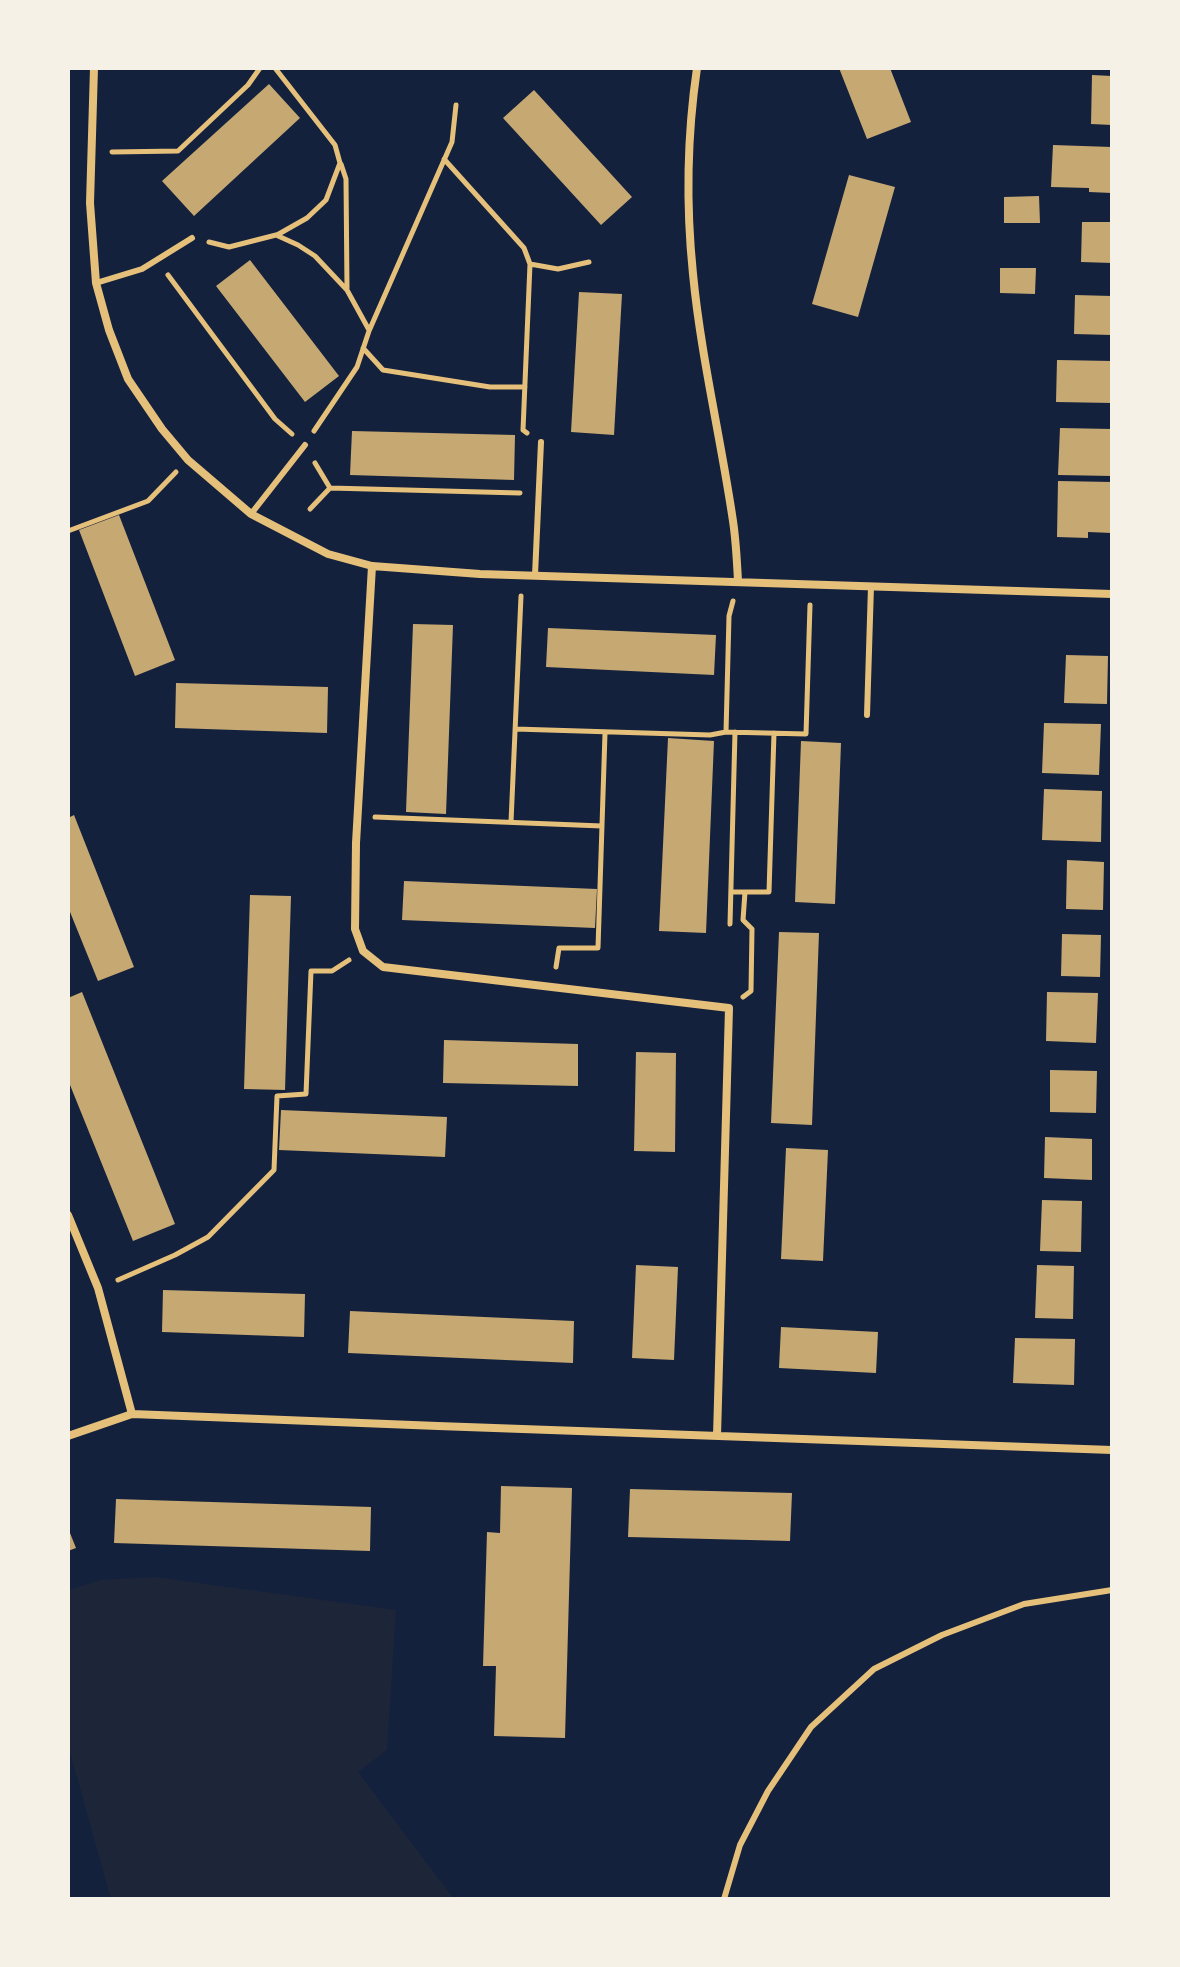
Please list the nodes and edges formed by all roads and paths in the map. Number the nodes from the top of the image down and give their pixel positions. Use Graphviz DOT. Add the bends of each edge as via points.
graph roads {
  1 [pos="94,68"];
  2 [pos="260,68"];
  3 [pos="275,68"];
  4 [pos="697,68"];
  5 [pos="456,105"];
  6 [pos="92,151"];
  7 [pos="444,159"];
  8 [pos="340,163"];
  9 [pos="276,235"];
  10 [pos="192,238"];
  11 [pos="157,261"];
  12 [pos="589,262"];
  13 [pos="530,264"];
  14 [pos="96,283"];
  15 [pos="347,290"];
  16 [pos="369,331"];
  17 [pos="363,348"];
  18 [pos="525,387"];
  19 [pos="541,442"];
  20 [pos="305,445"];
  21 [pos="188,460"];
  22 [pos="330,488"];
  23 [pos="539,493"];
  24 [pos="310,509"];
  25 [pos="251,514"];
  26 [pos="68,531"];
  27 [pos="372,566"];
  28 [pos="522,575"];
  29 [pos="535,575"];
  30 [pos="738,581"];
  31 [pos="811,584"];
  32 [pos="871,586"];
  33 [pos="1112,594"];
  34 [pos="867,715"];
  35 [pos="515,729"];
  36 [pos="726,732"];
  37 [pos="735,732"];
  38 [pos="605,733"];
  39 [pos="774,733"];
  40 [pos="358,816"];
  41 [pos="511,822"];
  42 [pos="602,826"];
  43 [pos="731,892"];
  44 [pos="745,892"];
  45 [pos="730,924"];
  46 [pos="363,951"];
  47 [pos="554,987"];
  48 [pos="729,1008"];
  49 [pos="68,1215"];
  50 [pos="98,1288"];
  51 [pos="132,1414"];
  52 [pos="68,1436"];
  53 [pos="717,1436"];
  54 [pos="1112,1450"];
  55 [pos="1112,1590"];
  56 [pos="724,1899"];
  1 -- 6 [label="street"];
  2 -- 6 [label="path" via="178,151"];
  3 -- 8 [label="path" via="335,145"];
  4 -- 30 [label="street" via="690,148 693,276 734,523"];
  5 -- 7 [label="path" via="452,142"];
  6 -- 14 [label="street"];
  7 -- 13 [label="path" via="524,248"];
  7 -- 16 [label="path"];
  8 -- 9 [label="path" via="326,200"];
  8 -- 15 [label="path" via="346,179"];
  9 -- 10 [label="path" via="229,247"];
  9 -- 15 [label="path" via="315,256"];
  10 -- 11 [label="lane"];
  11 -- 14 [label="lane"];
  11 -- 20 [label="path" via="275,419"];
  12 -- 13 [label="path" via="558,269"];
  13 -- 18 [label="path"];
  14 -- 21 [label="street" via="128,379"];
  15 -- 16 [label="path"];
  16 -- 17 [label="path"];
  17 -- 18 [label="path" via="383,370 490,387"];
  17 -- 20 [label="path" via="357,367"];
  18 -- 19 [label="path" via="523,430"];
  19 -- 23 [label="lane"];
  20 -- 22 [label="path"];
  20 -- 25 [label="lane"];
  21 -- 25 [label="street"];
  21 -- 26 [label="path" via="148,501"];
  22 -- 23 [label="path"];
  22 -- 24 [label="path"];
  23 -- 29 [label="lane"];
  25 -- 27 [label="street" via="328,554"];
  27 -- 28 [label="street"];
  27 -- 40 [label="street"];
  28 -- 29 [label="street"];
  28 -- 35 [label="path"];
  29 -- 30 [label="street"];
  30 -- 31 [label="street"];
  30 -- 36 [label="path" via="729,616"];
  31 -- 32 [label="street"];
  31 -- 39 [label="path" via="806,734"];
  32 -- 33 [label="street"];
  32 -- 34 [label="lane"];
  35 -- 38 [label="path"];
  35 -- 41 [label="path"];
  36 -- 37 [label="path"];
  36 -- 38 [label="path"];
  37 -- 39 [label="path"];
  37 -- 43 [label="path"];
  38 -- 42 [label="path"];
  39 -- 44 [label="path" via="769,892"];
  40 -- 41 [label="path"];
  40 -- 46 [label="street" via="355,929"];
  41 -- 42 [label="path"];
  42 -- 47 [label="path" via="598,948 559,948"];
  43 -- 44 [label="path"];
  43 -- 45 [label="path"];
  44 -- 48 [label="path" via="743,920 752,929 751,991"];
  46 -- 47 [label="street" via="383,967"];
  46 -- 50 [label="path" via="332,971 311,971 306,1094 277,1096 274,1170 208,1237"];
  47 -- 48 [label="street"];
  48 -- 53 [label="street"];
  49 -- 50 [label="street"];
  50 -- 51 [label="street"];
  51 -- 52 [label="street"];
  51 -- 53 [label="street"];
  53 -- 54 [label="street"];
  55 -- 56 [label="lane" via="1024,1604 942,1635 874,1669 811,1727 768,1791 740,1845"];
}
